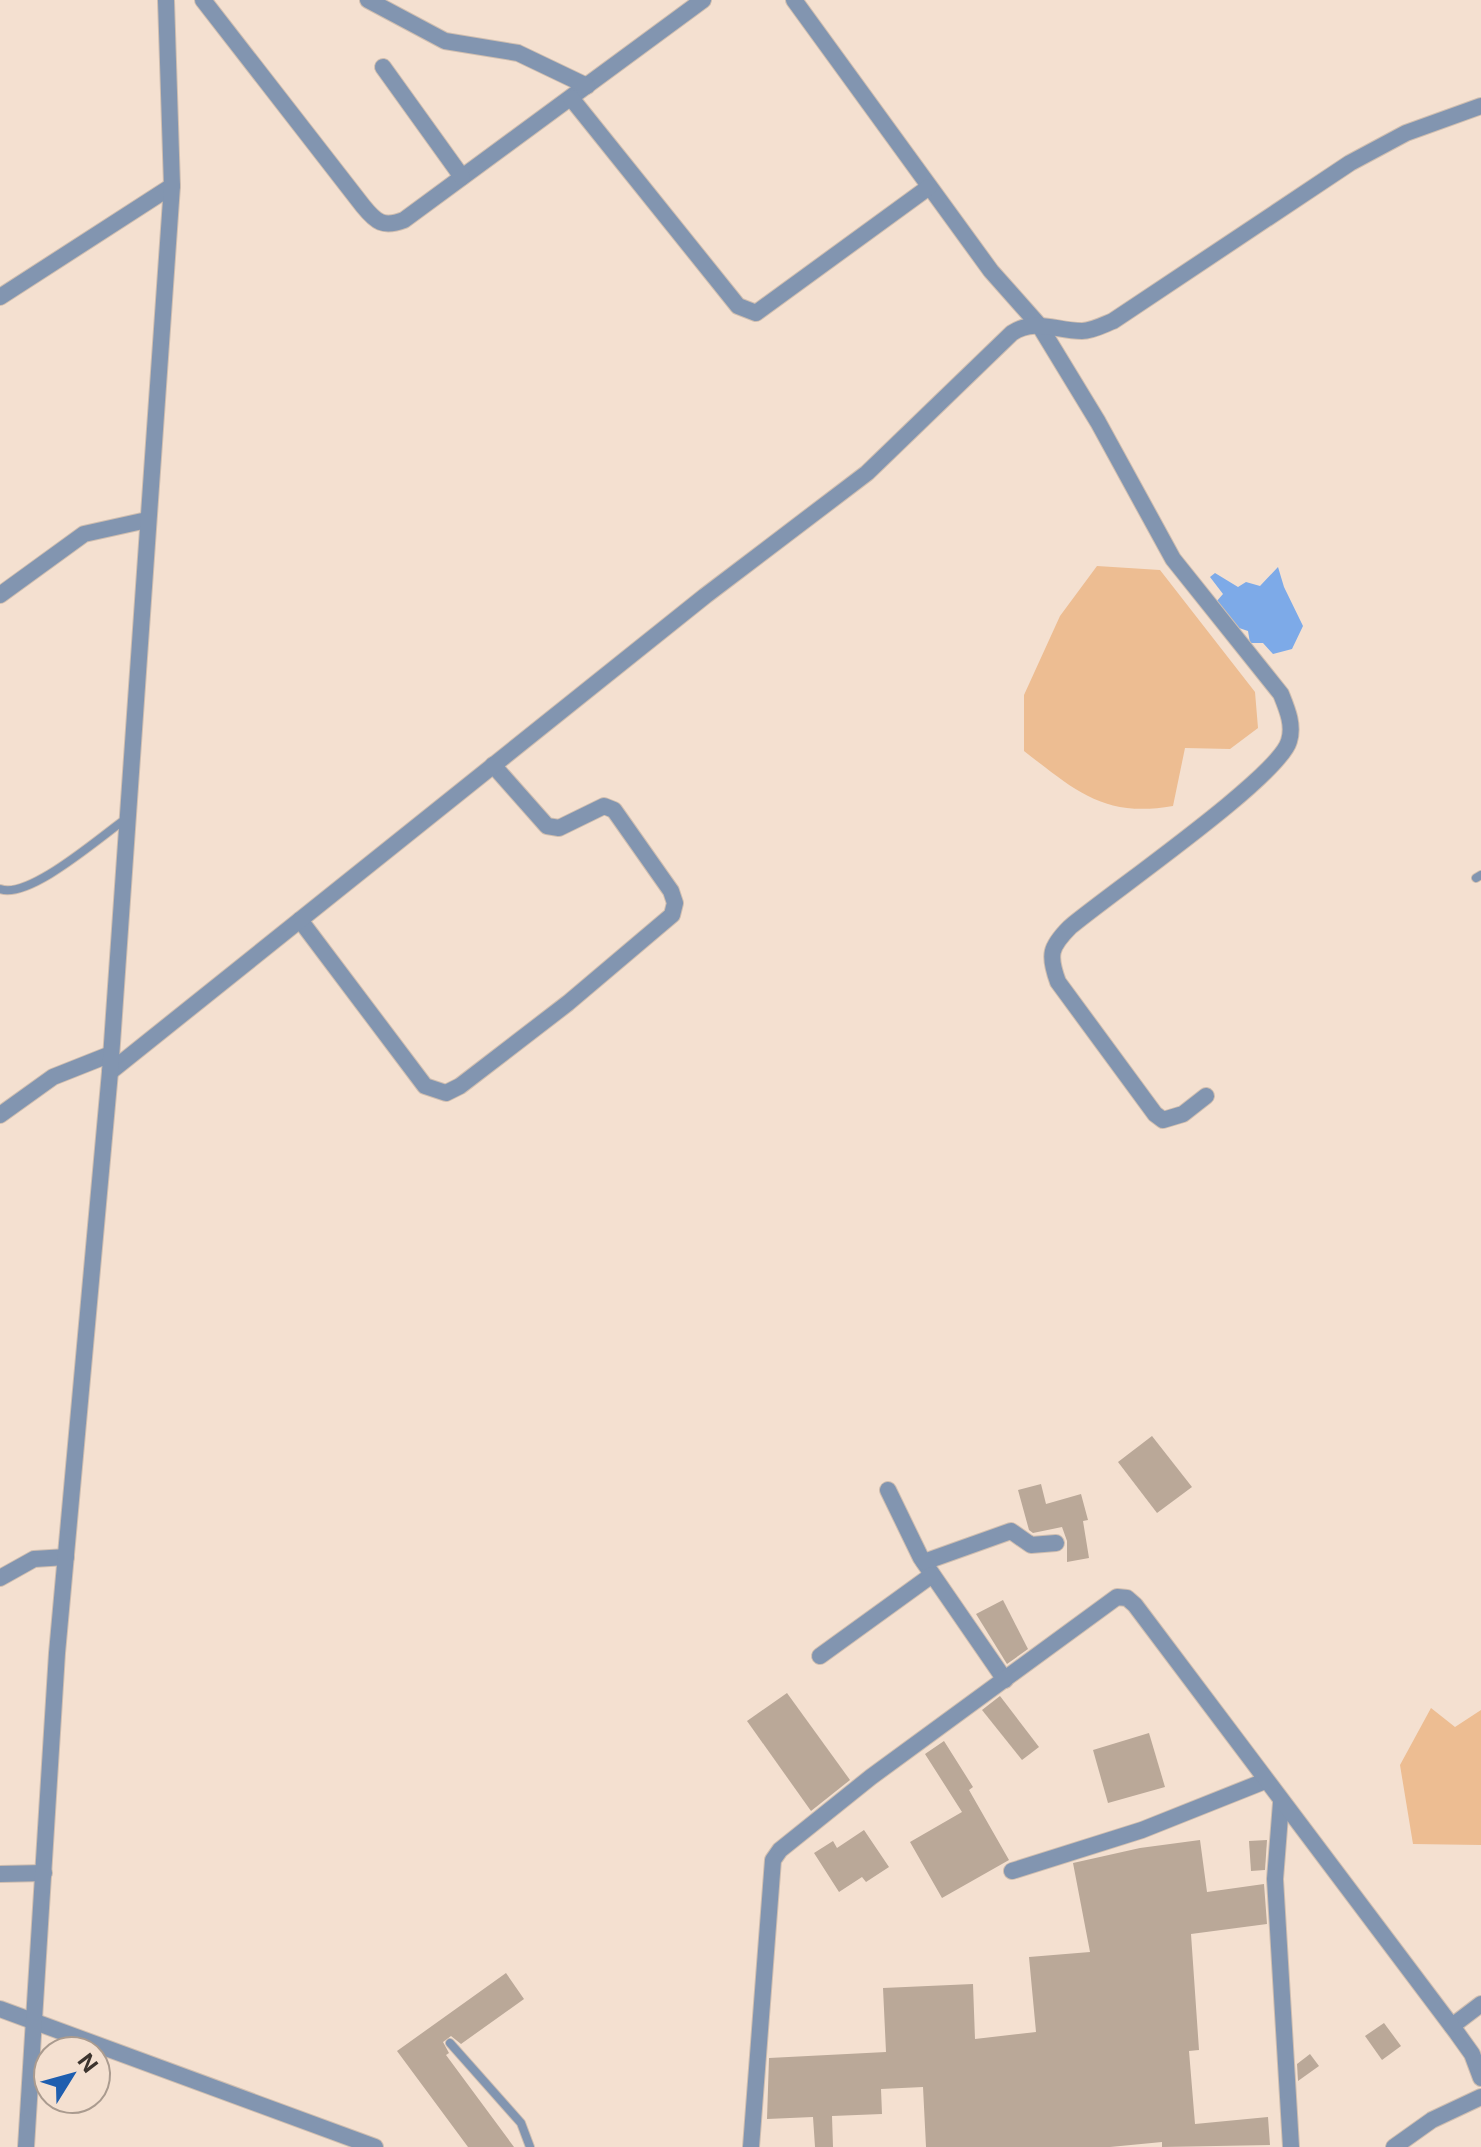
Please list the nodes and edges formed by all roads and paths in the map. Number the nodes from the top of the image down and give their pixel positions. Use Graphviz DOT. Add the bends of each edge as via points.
graph roads {
  1 [pos="166,0"];
  2 [pos="203,0"];
  3 [pos="368,0"];
  4 [pos="703,0"];
  5 [pos="794,0"];
  6 [pos="383,67"];
  7 [pos="587,86"];
  8 [pos="571,98"];
  9 [pos="1481,106"];
  10 [pos="462,177"];
  11 [pos="172,186"];
  12 [pos="929,187"];
  13 [pos="0,297"];
  14 [pos="1039,325"];
  15 [pos="147,520"];
  16 [pos="0,595"];
  17 [pos="493,765"];
  18 [pos="127,817"];
  19 [pos="0,889"];
  20 [pos="300,920"];
  21 [pos="111,1054"];
  22 [pos="110,1072"];
  23 [pos="1206,1096"];
  24 [pos="0,1115"];
  25 [pos="888,1490"];
  26 [pos="1056,1543"];
  27 [pos="66,1557"];
  28 [pos="0,1562"];
  29 [pos="17,1565"];
  30 [pos="928,1569"];
  31 [pos="0,1578"];
  32 [pos="820,1656"];
  33 [pos="1005,1680"];
  34 [pos="1265,1781"];
  35 [pos="1281,1803"];
  36 [pos="1012,1871"];
  37 [pos="44,1873"];
  38 [pos="0,1874"];
  39 [pos="1481,2004"];
  40 [pos="0,2009"];
  41 [pos="35,2022"];
  42 [pos="1452,2026"];
  43 [pos="450,2043"];
  44 [pos="1481,2078"];
  45 [pos="1481,2097"];
  46 [pos="26,2147"];
  47 [pos="375,2147"];
  48 [pos="530,2147"];
  49 [pos="751,2147"];
  50 [pos="1291,2147"];
  51 [pos="1394,2147"];
  1 -- 11 [label="street"];
  2 -- 10 [label="street" via="375,221 384,225 404,220"];
  3 -- 7 [label="street" via="445,41 518,53"];
  4 -- 7 [label="street"];
  5 -- 12 [label="street"];
  6 -- 10 [label="street"];
  7 -- 8 [label="street"];
  8 -- 10 [label="street"];
  8 -- 12 [label="street" via="738,306 756,313"];
  9 -- 14 [label="street" via="1406,133 1350,163 1113,321 1086,332"];
  11 -- 13 [label="street"];
  11 -- 15 [label="street"];
  12 -- 14 [label="street"];
  14 -- 17 [label="street" via="1024,325 1012,333 867,473"];
  14 -- 23 [label="street" via="1173,559 1281,694 1291,727 1281,756 1243,794 1089,911 1052,947 1049,957 1058,982 1155,1114 1171,1120"];
  15 -- 16 [label="street" via="84,534"];
  15 -- 18 [label="street"];
  17 -- 20 [label="street"];
  17 -- 20 [label="street" via="547,826 559,828 604,806 614,810 671,891 672,915 568,1003 446,1093 425,1086"];
  18 -- 19 [label="lane" via="32,886 9,893"];
  18 -- 21 [label="street"];
  20 -- 22 [label="street"];
  21 -- 22 [label="street"];
  21 -- 24 [label="street" via="53,1077"];
  22 -- 27 [label="street"];
  25 -- 30 [label="street"];
  26 -- 30 [label="street" via="1031,1545 1011,1531"];
  27 -- 29 [label="street"];
  27 -- 37 [label="street"];
  28 -- 29 [label="street"];
  29 -- 31 [label="street"];
  30 -- 32 [label="street"];
  30 -- 33 [label="street"];
  33 -- 34 [label="street" via="1109,1601 1127,1598"];
  33 -- 49 [label="street" via="871,1777 773,1860"];
  34 -- 35 [label="street"];
  34 -- 36 [label="street" via="1142,1830"];
  35 -- 42 [label="street"];
  35 -- 50 [label="street" via="1275,1879"];
  37 -- 38 [label="street"];
  37 -- 41 [label="street"];
  39 -- 42 [label="street"];
  40 -- 41 [label="street"];
  41 -- 46 [label="street"];
  41 -- 47 [label="street"];
  42 -- 44 [label="street"];
  43 -- 48 [label="lane" via="521,2123"];
  45 -- 51 [label="street"];
}
